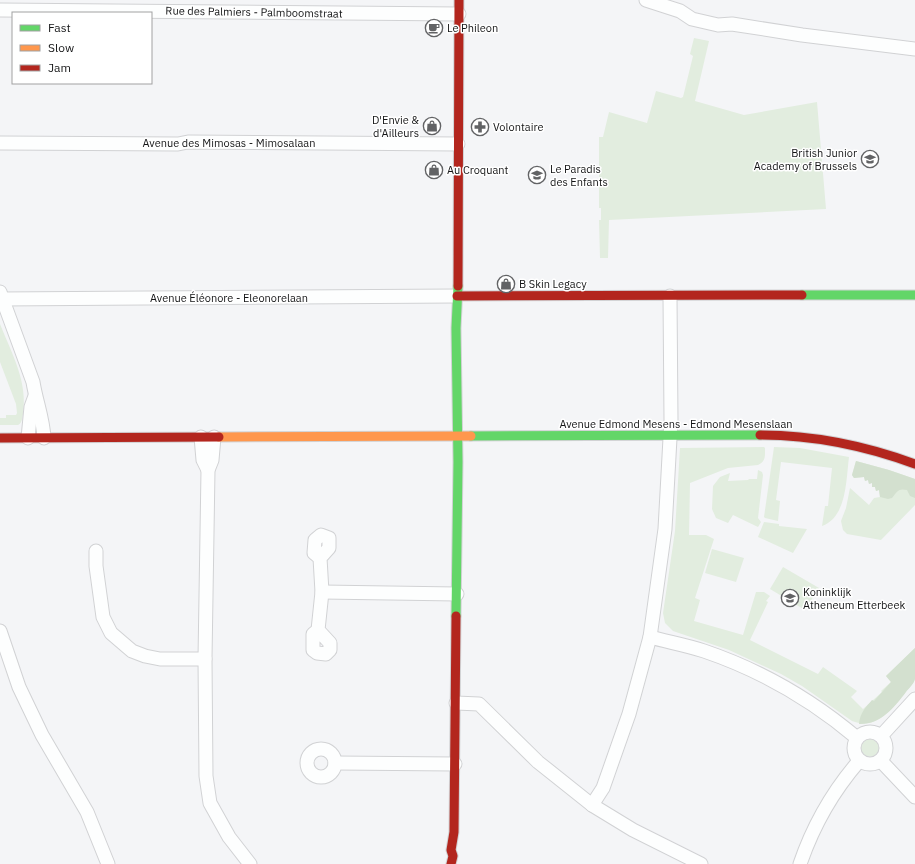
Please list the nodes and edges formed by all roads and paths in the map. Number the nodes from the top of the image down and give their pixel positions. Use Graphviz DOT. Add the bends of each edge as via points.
graph roads {
  1 [pos="459,0"];
  2 [pos="646,0"];
  3 [pos="0,10"];
  4 [pos="459,14"];
  5 [pos="915,49"];
  6 [pos="0,143"];
  7 [pos="458,144"];
  8 [pos="915,295"];
  9 [pos="1,296"];
  10 [pos="457,296"];
  11 [pos="670,296"];
  12 [pos="35,396"];
  13 [pos="670,436"];
  14 [pos="208,437"];
  15 [pos="458,437"];
  16 [pos="0,438"];
  17 [pos="28,438"];
  18 [pos="44,438"];
  19 [pos="915,464"];
  20 [pos="96,551"];
  21 [pos="320,558"];
  22 [pos="322,592"];
  23 [pos="457,594"];
  24 [pos="318,630"];
  25 [pos="0,631"];
  26 [pos="650,637"];
  27 [pos="205,659"];
  28 [pos="915,699"];
  29 [pos="456,703"];
  30 [pos="881,736"];
  31 [pos="857,738"];
  32 [pos="859,761"];
  33 [pos="881,761"];
  34 [pos="335,763"];
  35 [pos="455,764"];
  36 [pos="915,797"];
  37 [pos="592,805"];
  38 [pos="451,850"];
  39 [pos="108,864"];
  40 [pos="250,864"];
  41 [pos="443,864"];
  42 [pos="451,864"];
  43 [pos="701,864"];
  44 [pos="800,864"];
  1 -- 4 [label="street"];
  2 -- 5 [label="street" via="680,11 692,19 718,25 732,24"];
  3 -- 4 [label="street, Rue des Palmiers - Palmboomstraat"];
  4 -- 7 [label="street"];
  6 -- 7 [label="street, Avenue des Mimosas - Mimosalaan"];
  7 -- 10 [label="street"];
  8 -- 11 [label="street"];
  9 -- 10 [label="street, Avenue Éléonore - Eleonorelaan"];
  9 -- 12 [label="street" via="33,382"];
  10 -- 11 [label="street"];
  10 -- 15 [label="street"];
  11 -- 13 [label="street"];
  12 -- 17 [label="street" via="31,407"];
  12 -- 18 [label="street" via="40,408"];
  13 -- 15 [label="street, Avenue Edmond Mesens - Edmond Mesenslaan"];
  13 -- 19 [label="street, Avenue Edmond Mesens - Edmond Mesenslaan" via="797,437 847,444"];
  13 -- 26 [label="street" via="665,529"];
  14 -- 15 [label="street, Avenue Edmond Mesens - Edmond Mesenslaan"];
  14 -- 18 [label="street, Avenue Edmond Mesens - Edmond Mesenslaan"];
  14 -- 27 [label="street" via="212,460 208,470"];
  15 -- 23 [label="street"];
  16 -- 17 [label="street, Avenue Edmond Mesens - Edmond Mesenslaan"];
  17 -- 18 [label="street, Avenue Edmond Mesens - Edmond Mesenslaan"];
  20 -- 27 [label="street" via="103,617 111,633 132,651 145,656"];
  21 -- 22 [label="street"];
  22 -- 23 [label="street"];
  22 -- 24 [label="street"];
  23 -- 29 [label="street"];
  25 -- 39 [label="street" via="19,687 42,735 87,812"];
  26 -- 31 [label="street" via="709,653 776,682 811,703"];
  26 -- 37 [label="street" via="629,714 603,788"];
  27 -- 40 [label="street" via="206,776 210,803 229,837"];
  28 -- 30 [label="street"];
  29 -- 35 [label="street"];
  29 -- 37 [label="street" via="479,704 538,762"];
  30 -- 31 [label="street" via="876,732 869,732"];
  30 -- 33 [label="street" via="887,748"];
  31 -- 32 [label="street" via="853,750"];
  32 -- 33 [label="street" via="870,765"];
  32 -- 44 [label="street" via="824,808"];
  33 -- 36 [label="street"];
  34 -- 35 [label="street"];
  35 -- 38 [label="street" via="454,832"];
  37 -- 43 [label="street" via="633,830"];
  38 -- 41 [label="street" via="446,854"];
  38 -- 42 [label="street"];
}
